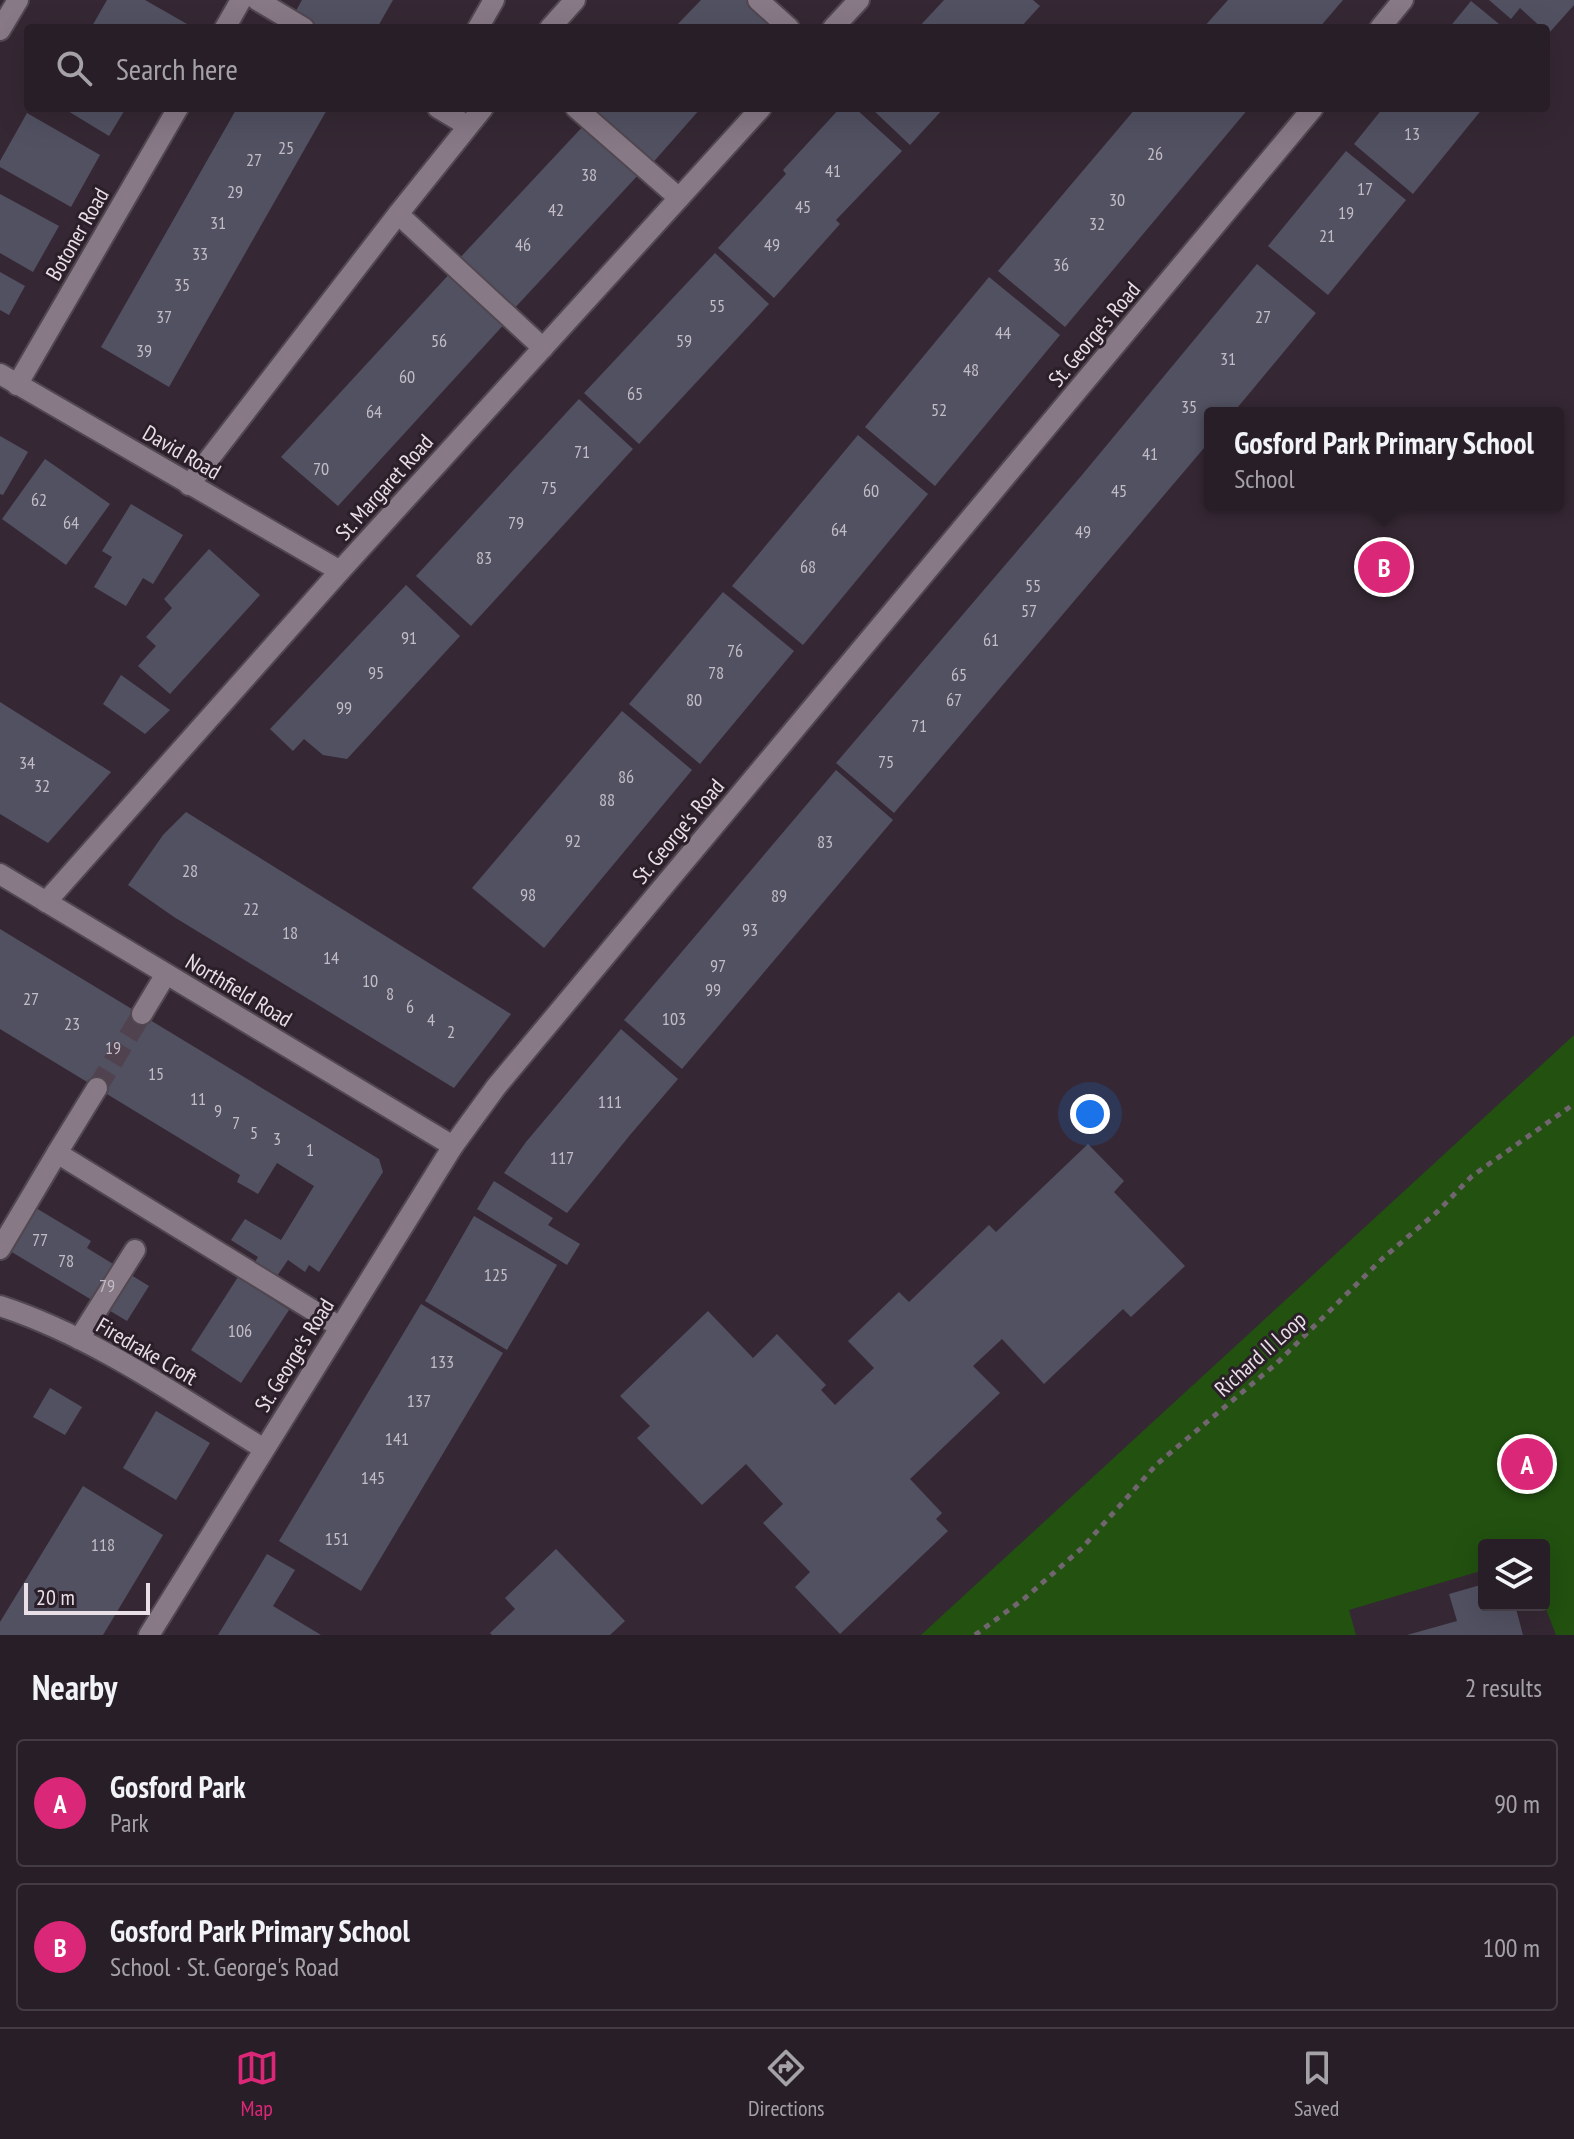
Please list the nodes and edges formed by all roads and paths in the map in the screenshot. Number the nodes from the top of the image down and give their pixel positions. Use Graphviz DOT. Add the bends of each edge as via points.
graph roads {
  1 [pos="18,0"];
  2 [pos="241,0"];
  3 [pos="257,0"];
  4 [pos="494,0"];
  5 [pos="575,0"];
  6 [pos="758,0"];
  7 [pos="859,0"];
  8 [pos="1403,0"];
  9 [pos="227,24"];
  10 [pos="297,24"];
  11 [pos="480,24"];
  12 [pos="554,24"];
  13 [pos="785,24"];
  14 [pos="837,24"];
  15 [pos="1383,24"];
  16 [pos="0,30"];
  17 [pos="176,112"];
  18 [pos="445,112"];
  19 [pos="480,112"];
  20 [pos="581,112"];
  21 [pos="757,112"];
  22 [pos="1310,112"];
  23 [pos="468,126"];
  24 [pos="679,198"];
  25 [pos="398,214"];
  26 [pos="543,348"];
  27 [pos="9,380"];
  28 [pos="189,485"];
  29 [pos="340,571"];
  30 [pos="0,874"];
  31 [pos="46,902"];
  32 [pos="166,974"];
  33 [pos="142,1014"];
  34 [pos="97,1088"];
  35 [pos="1574,1104"];
  36 [pos="453,1146"];
  37 [pos="57,1153"];
  38 [pos="0,1249"];
  39 [pos="135,1250"];
  40 [pos="0,1306"];
  41 [pos="340,1327"];
  42 [pos="79,1339"];
  43 [pos="264,1449"];
  44 [pos="149,1635"];
  45 [pos="975,1635"];
  1 -- 16 [label="street"];
  2 -- 9 [label="street"];
  3 -- 10 [label="street"];
  4 -- 11 [label="street"];
  5 -- 12 [label="street"];
  6 -- 13 [label="street"];
  7 -- 14 [label="street"];
  8 -- 15 [label="street"];
  17 -- 27 [label="street, Botoner Road"];
  18 -- 23 [label="street"];
  19 -- 23 [label="street"];
  20 -- 24 [label="street"];
  21 -- 24 [label="street, St. Margaret Road"];
  22 -- 36 [label="street, St. George's Road" via="525,1052"];
  23 -- 25 [label="street"];
  24 -- 26 [label="street, St. Margaret Road"];
  25 -- 26 [label="street"];
  25 -- 28 [label="street"];
  26 -- 29 [label="street, St. Margaret Road"];
  27 -- 28 [label="street, David Road"];
  28 -- 29 [label="street, David Road"];
  29 -- 31 [label="street, St. Margaret Road"];
  30 -- 31 [label="street, Northfield Road"];
  31 -- 32 [label="street, Northfield Road"];
  32 -- 33 [label="street"];
  32 -- 36 [label="street, Northfield Road"];
  34 -- 37 [label="street"];
  35 -- 45 [label="path, Richard II Loop" via="1472,1176 1277,1363 1157,1464 1082,1548"];
  36 -- 41 [label="street, St. George's Road"];
  37 -- 38 [label="street"];
  37 -- 41 [label="street"];
  39 -- 42 [label="street"];
  40 -- 42 [label="street, Firedrake Croft"];
  41 -- 43 [label="street, St. George's Road"];
  42 -- 43 [label="street, Firedrake Croft"];
  43 -- 44 [label="street, St. George's Road"];
}
